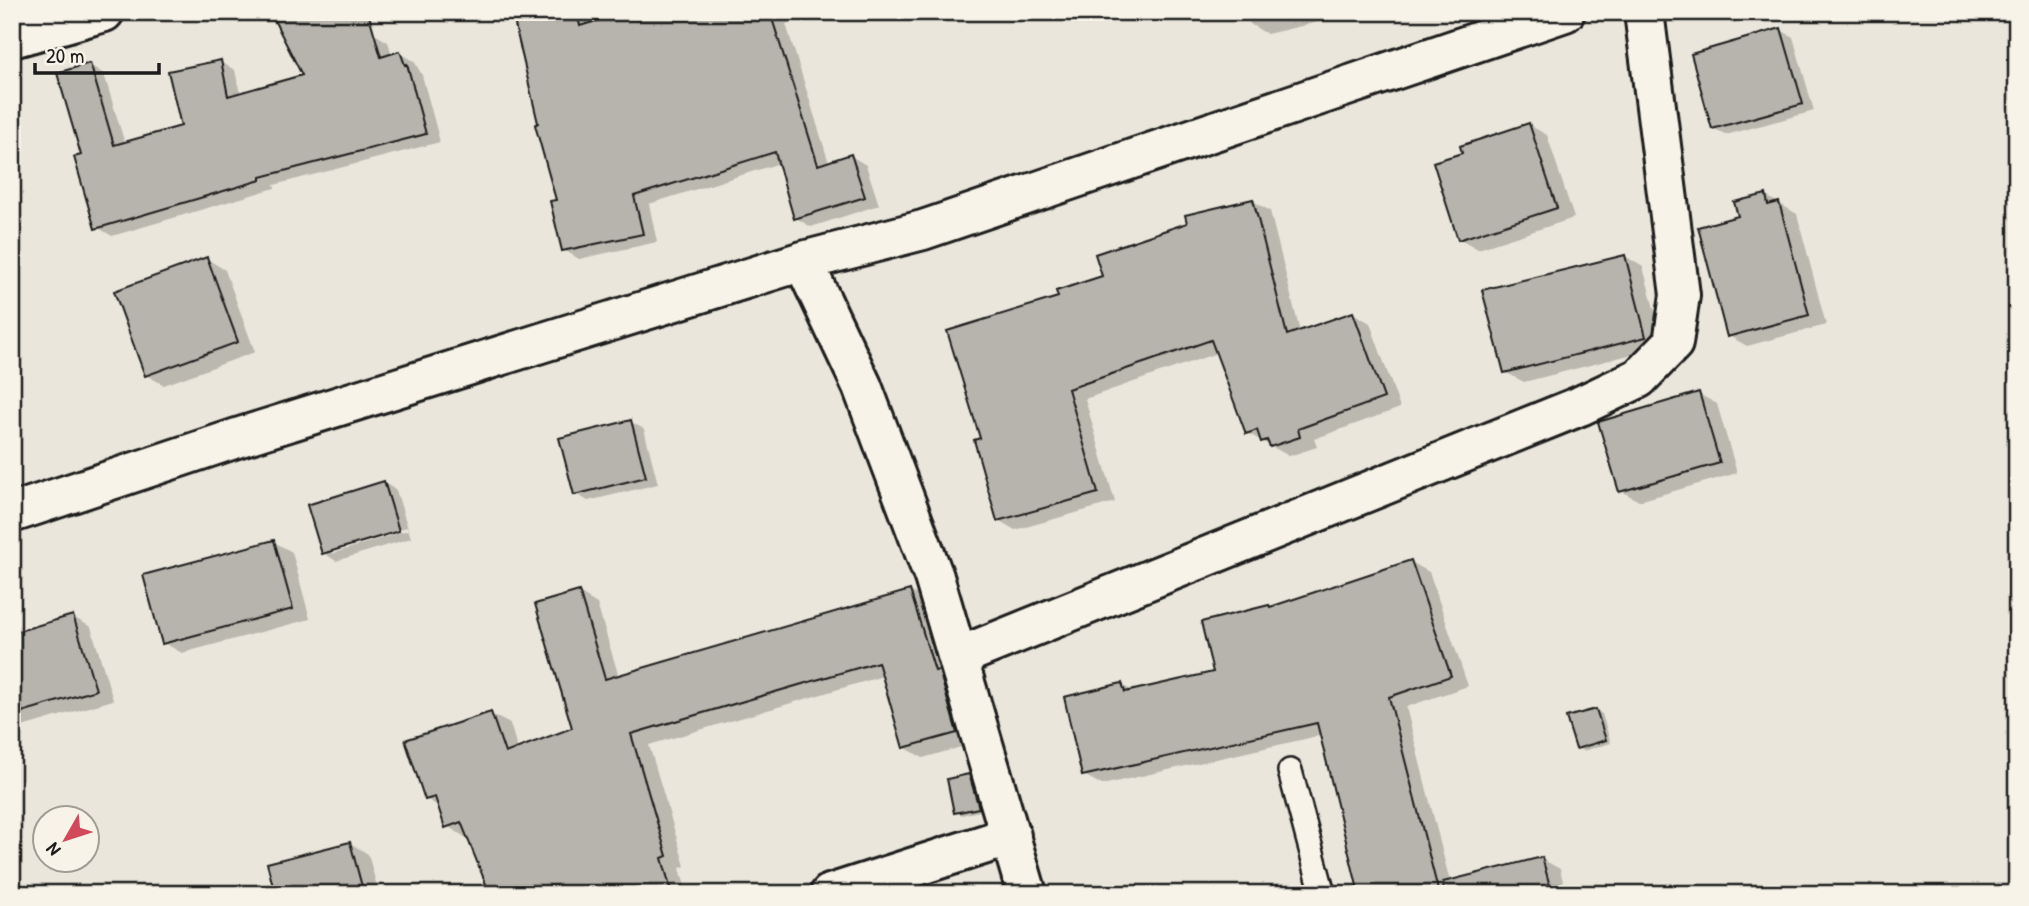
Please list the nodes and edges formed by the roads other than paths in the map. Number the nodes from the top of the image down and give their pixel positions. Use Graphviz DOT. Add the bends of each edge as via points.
graph roads {
  1 [pos="104,12"];
  2 [pos="1565,12"];
  3 [pos="1644,12"];
  4 [pos="12,38"];
  5 [pos="803,261"];
  6 [pos="12,513"];
  7 [pos="958,657"];
  8 [pos="1290,771"];
  9 [pos="1011,836"];
  10 [pos="830,894"];
  11 [pos="1027,894"];
  12 [pos="1323,894"];
  1 -- 4 [label="street"];
  2 -- 5 [label="street" via="923,230"];
  3 -- 7 [label="street" via="1680,295 1673,343 1639,378 1580,406"];
  5 -- 6 [label="street"];
  5 -- 7 [label="street" via="895,468"];
  7 -- 9 [label="street"];
  8 -- 12 [label="lane"];
  9 -- 10 [label="street"];
  9 -- 11 [label="street"];
}
